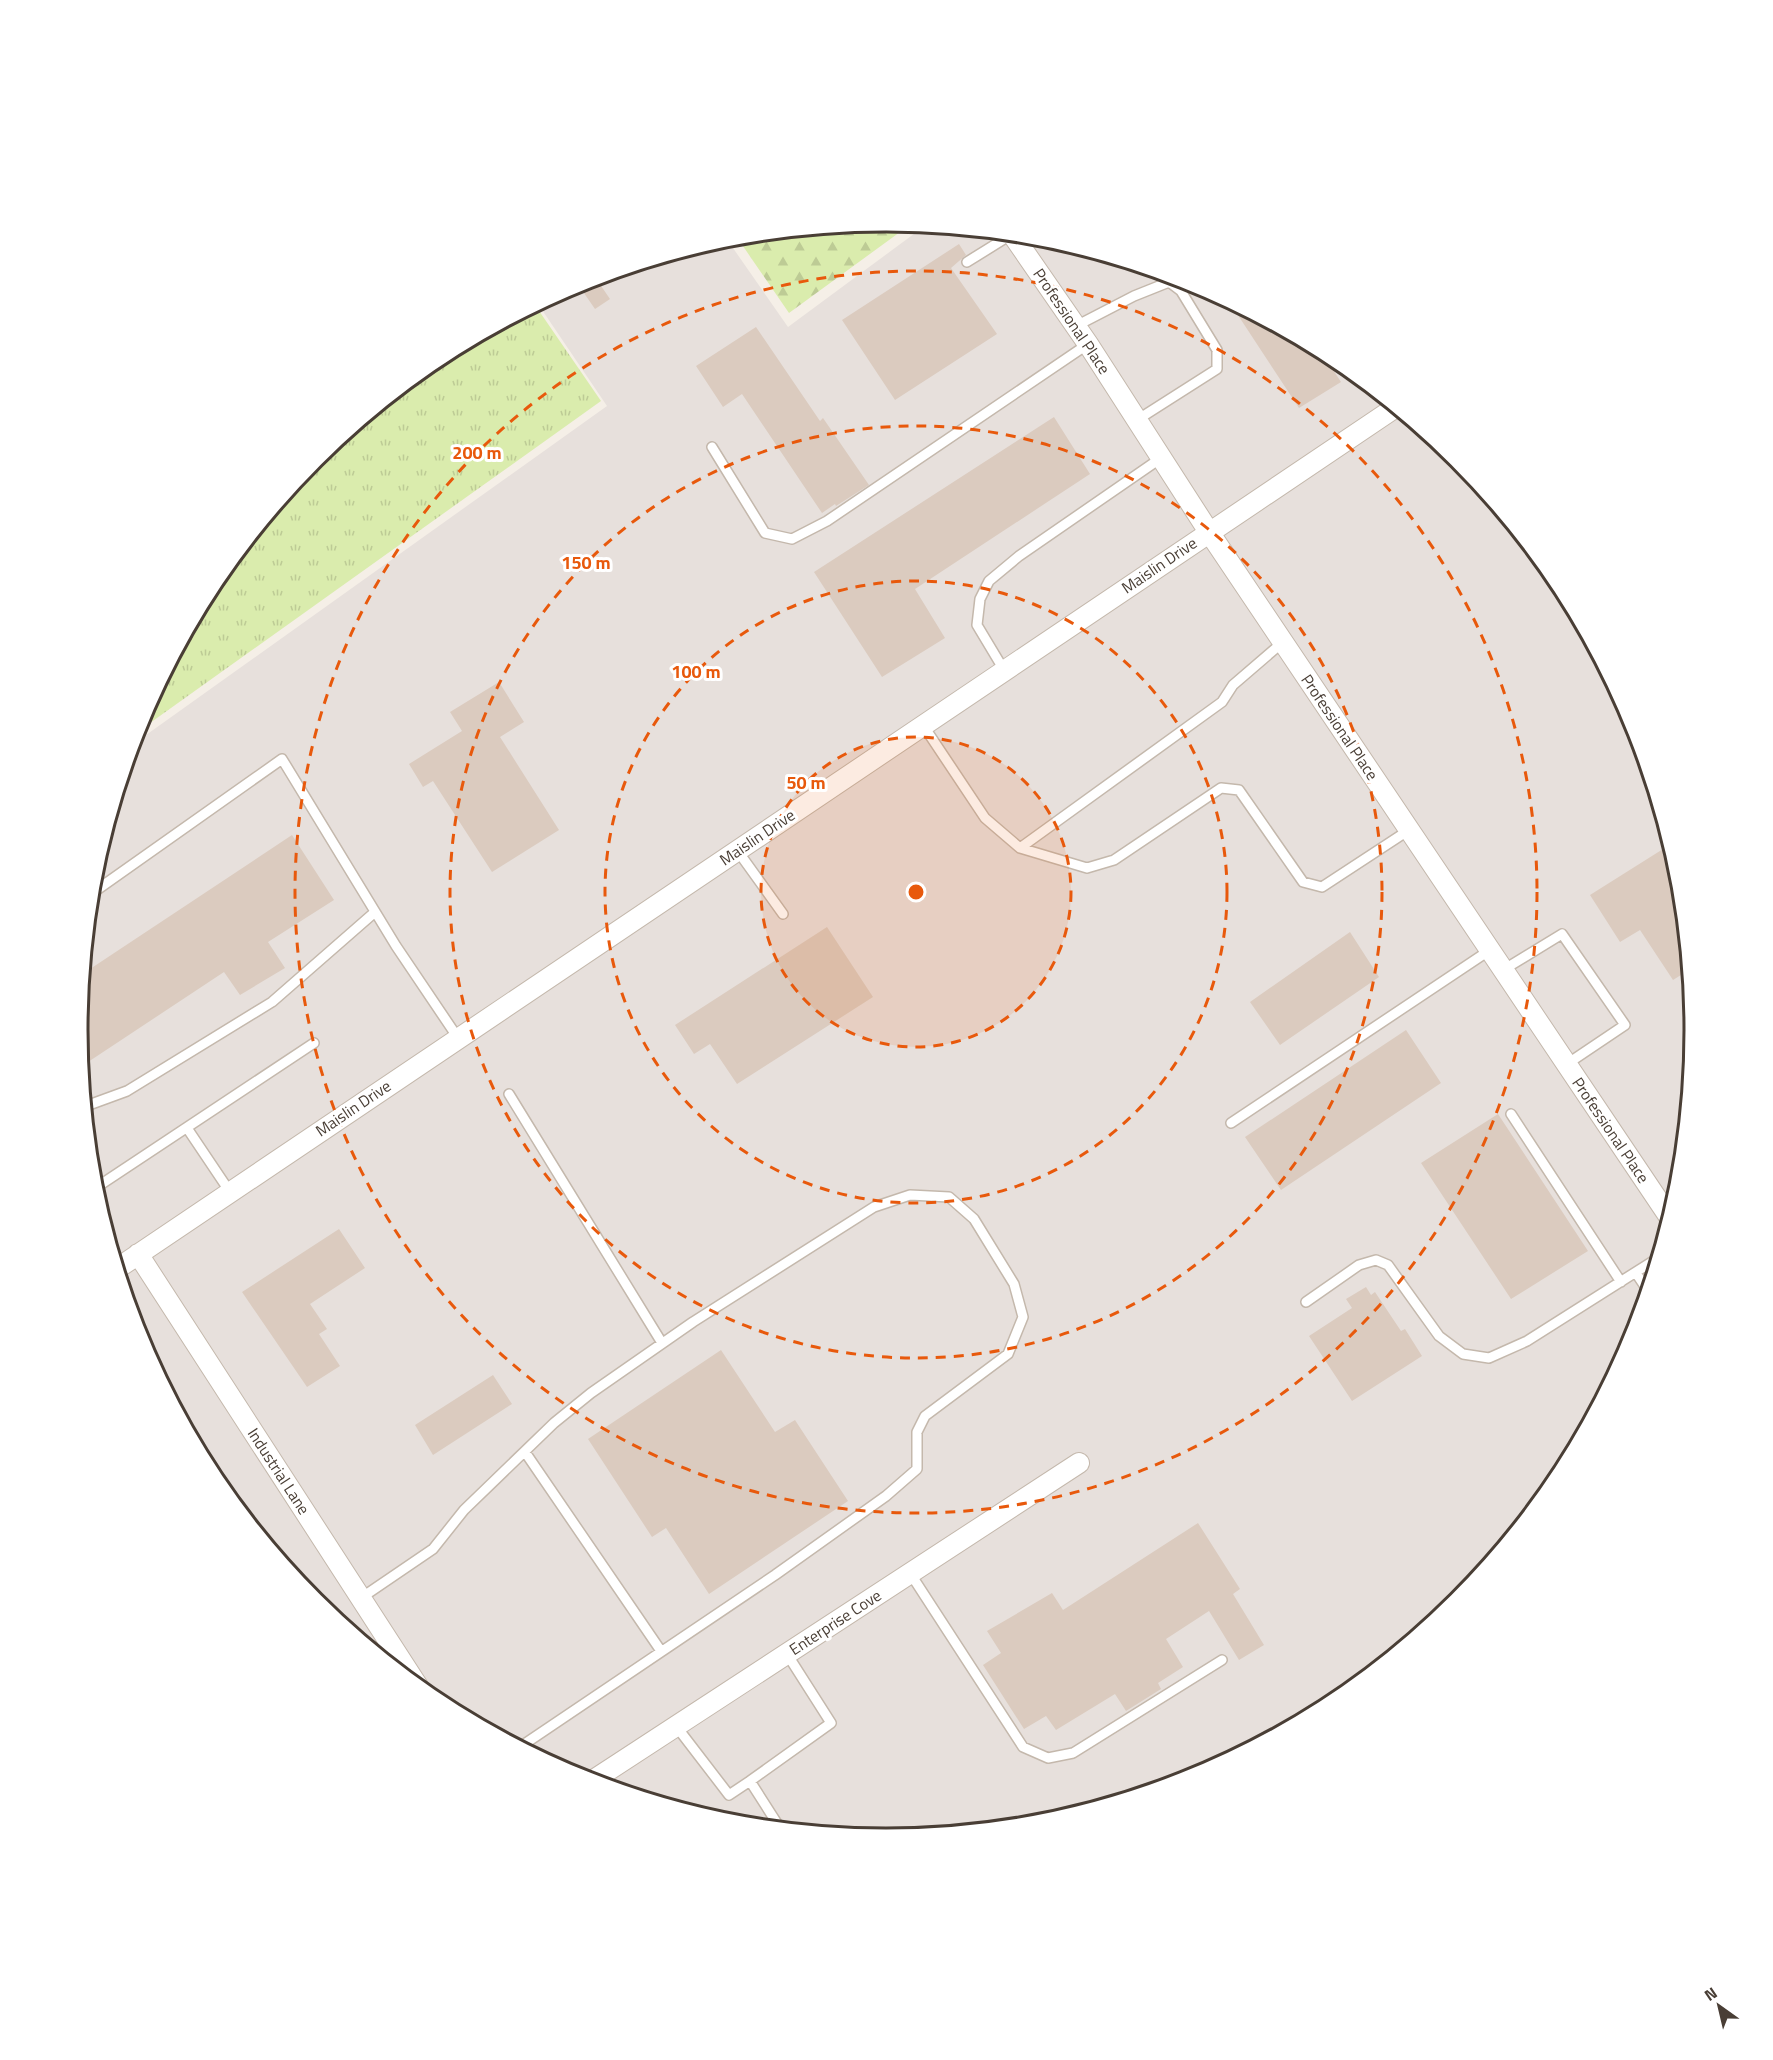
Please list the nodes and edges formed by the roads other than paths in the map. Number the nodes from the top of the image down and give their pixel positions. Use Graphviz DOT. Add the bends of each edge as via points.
graph roads {
  1 [pos="1001,241"];
  2 [pos="1018,243"];
  3 [pos="967,262"];
  4 [pos="1166,283"];
  5 [pos="1175,286"];
  6 [pos="1076,326"];
  7 [pos="1088,344"];
  8 [pos="1390,411"];
  9 [pos="1137,420"];
  10 [pos="712,447"];
  11 [pos="1161,458"];
  12 [pos="1209,532"];
  13 [pos="1283,642"];
  14 [pos="1004,670"];
  15 [pos="923,725"];
  16 [pos="1409,830"];
  17 [pos="1020,848"];
  18 [pos="737,850"];
  19 [pos="102,887"];
  20 [pos="375,912"];
  21 [pos="783,915"];
  22 [pos="1490,950"];
  23 [pos="1503,970"];
  24 [pos="458,1038"];
  25 [pos="314,1043"];
  26 [pos="1567,1064"];
  27 [pos="509,1094"];
  28 [pos="92,1103"];
  29 [pos="1511,1114"];
  30 [pos="1231,1123"];
  31 [pos="187,1128"];
  32 [pos="103,1183"];
  33 [pos="230,1192"];
  34 [pos="1664,1209"];
  35 [pos="138,1254"];
  36 [pos="124,1264"];
  37 [pos="1649,1264"];
  38 [pos="1636,1273"];
  39 [pos="1621,1282"];
  40 [pos="1643,1284"];
  41 [pos="1306,1302"];
  42 [pos="662,1344"];
  43 [pos="525,1452"];
  44 [pos="1079,1463"];
  45 [pos="910,1573"];
  46 [pos="361,1598"];
  47 [pos="662,1651"];
  48 [pos="787,1654"];
  49 [pos="1222,1660"];
  50 [pos="405,1666"];
  51 [pos="676,1726"];
  52 [pos="527,1742"];
  53 [pos="601,1775"];
  54 [pos="750,1781"];
  55 [pos="775,1820"];
  1 -- 3 [label="lane"];
  2 -- 6 [label="street, Professional Place"];
  4 -- 6 [label="lane"];
  5 -- 9 [label="lane" via="1217,350 1217,369"];
  6 -- 7 [label="street, Professional Place"];
  7 -- 9 [label="street, Professional Place"];
  7 -- 10 [label="lane" via="827,521 792,539 765,533"];
  8 -- 12 [label="street, Maislin Drive"];
  9 -- 11 [label="street, Professional Place"];
  11 -- 12 [label="street, Professional Place"];
  11 -- 14 [label="lane" via="989,581 980,599 977,625"];
  12 -- 13 [label="street, Professional Place"];
  12 -- 14 [label="street, Maislin Drive"];
  13 -- 16 [label="street, Professional Place"];
  13 -- 17 [label="lane" via="1233,685 1222,702"];
  14 -- 15 [label="street, Maislin Drive"];
  15 -- 17 [label="lane" via="985,818"];
  15 -- 18 [label="street, Maislin Drive"];
  16 -- 17 [label="lane" via="1322,888 1303,882 1239,790 1221,788 1113,860 1087,867"];
  16 -- 22 [label="street, Professional Place"];
  18 -- 21 [label="lane"];
  18 -- 24 [label="street, Maislin Drive"];
  19 -- 20 [label="lane" via="282,759"];
  20 -- 24 [label="lane"];
  20 -- 28 [label="lane" via="272,1002 127,1091"];
  22 -- 23 [label="street, Professional Place"];
  22 -- 30 [label="lane"];
  23 -- 26 [label="street, Professional Place"];
  23 -- 26 [label="lane" via="1562,934 1625,1025"];
  24 -- 33 [label="street, Maislin Drive"];
  25 -- 31 [label="lane"];
  26 -- 34 [label="street, Professional Place"];
  27 -- 42 [label="lane"];
  29 -- 39 [label="lane"];
  31 -- 32 [label="lane"];
  31 -- 33 [label="lane"];
  33 -- 35 [label="street, Maislin Drive"];
  35 -- 36 [label="street, Maislin Drive"];
  35 -- 46 [label="street, Industrial Lane"];
  37 -- 38 [label="lane"];
  38 -- 39 [label="lane"];
  38 -- 40 [label="lane"];
  39 -- 41 [label="lane" via="1527,1341 1490,1358 1463,1354 1439,1336 1388,1264 1376,1260 1359,1265"];
  42 -- 43 [label="lane" via="591,1393"];
  42 -- 47 [label="lane" via="874,1207 910,1196 949,1197 974,1219 1014,1284 1023,1317 1008,1354 925,1416 917,1432 917,1469 886,1496"];
  43 -- 46 [label="lane" via="464,1510 433,1549"];
  43 -- 47 [label="lane"];
  44 -- 45 [label="street, Enterprise Cove"];
  45 -- 48 [label="street, Enterprise Cove"];
  45 -- 49 [label="lane" via="1023,1747 1048,1758 1073,1753"];
  46 -- 50 [label="street, Industrial Lane"];
  47 -- 52 [label="lane"];
  48 -- 51 [label="street, Enterprise Cove"];
  48 -- 54 [label="lane" via="831,1723"];
  51 -- 53 [label="street, Enterprise Cove"];
  51 -- 54 [label="lane" via="729,1795"];
  54 -- 55 [label="lane"];
}
